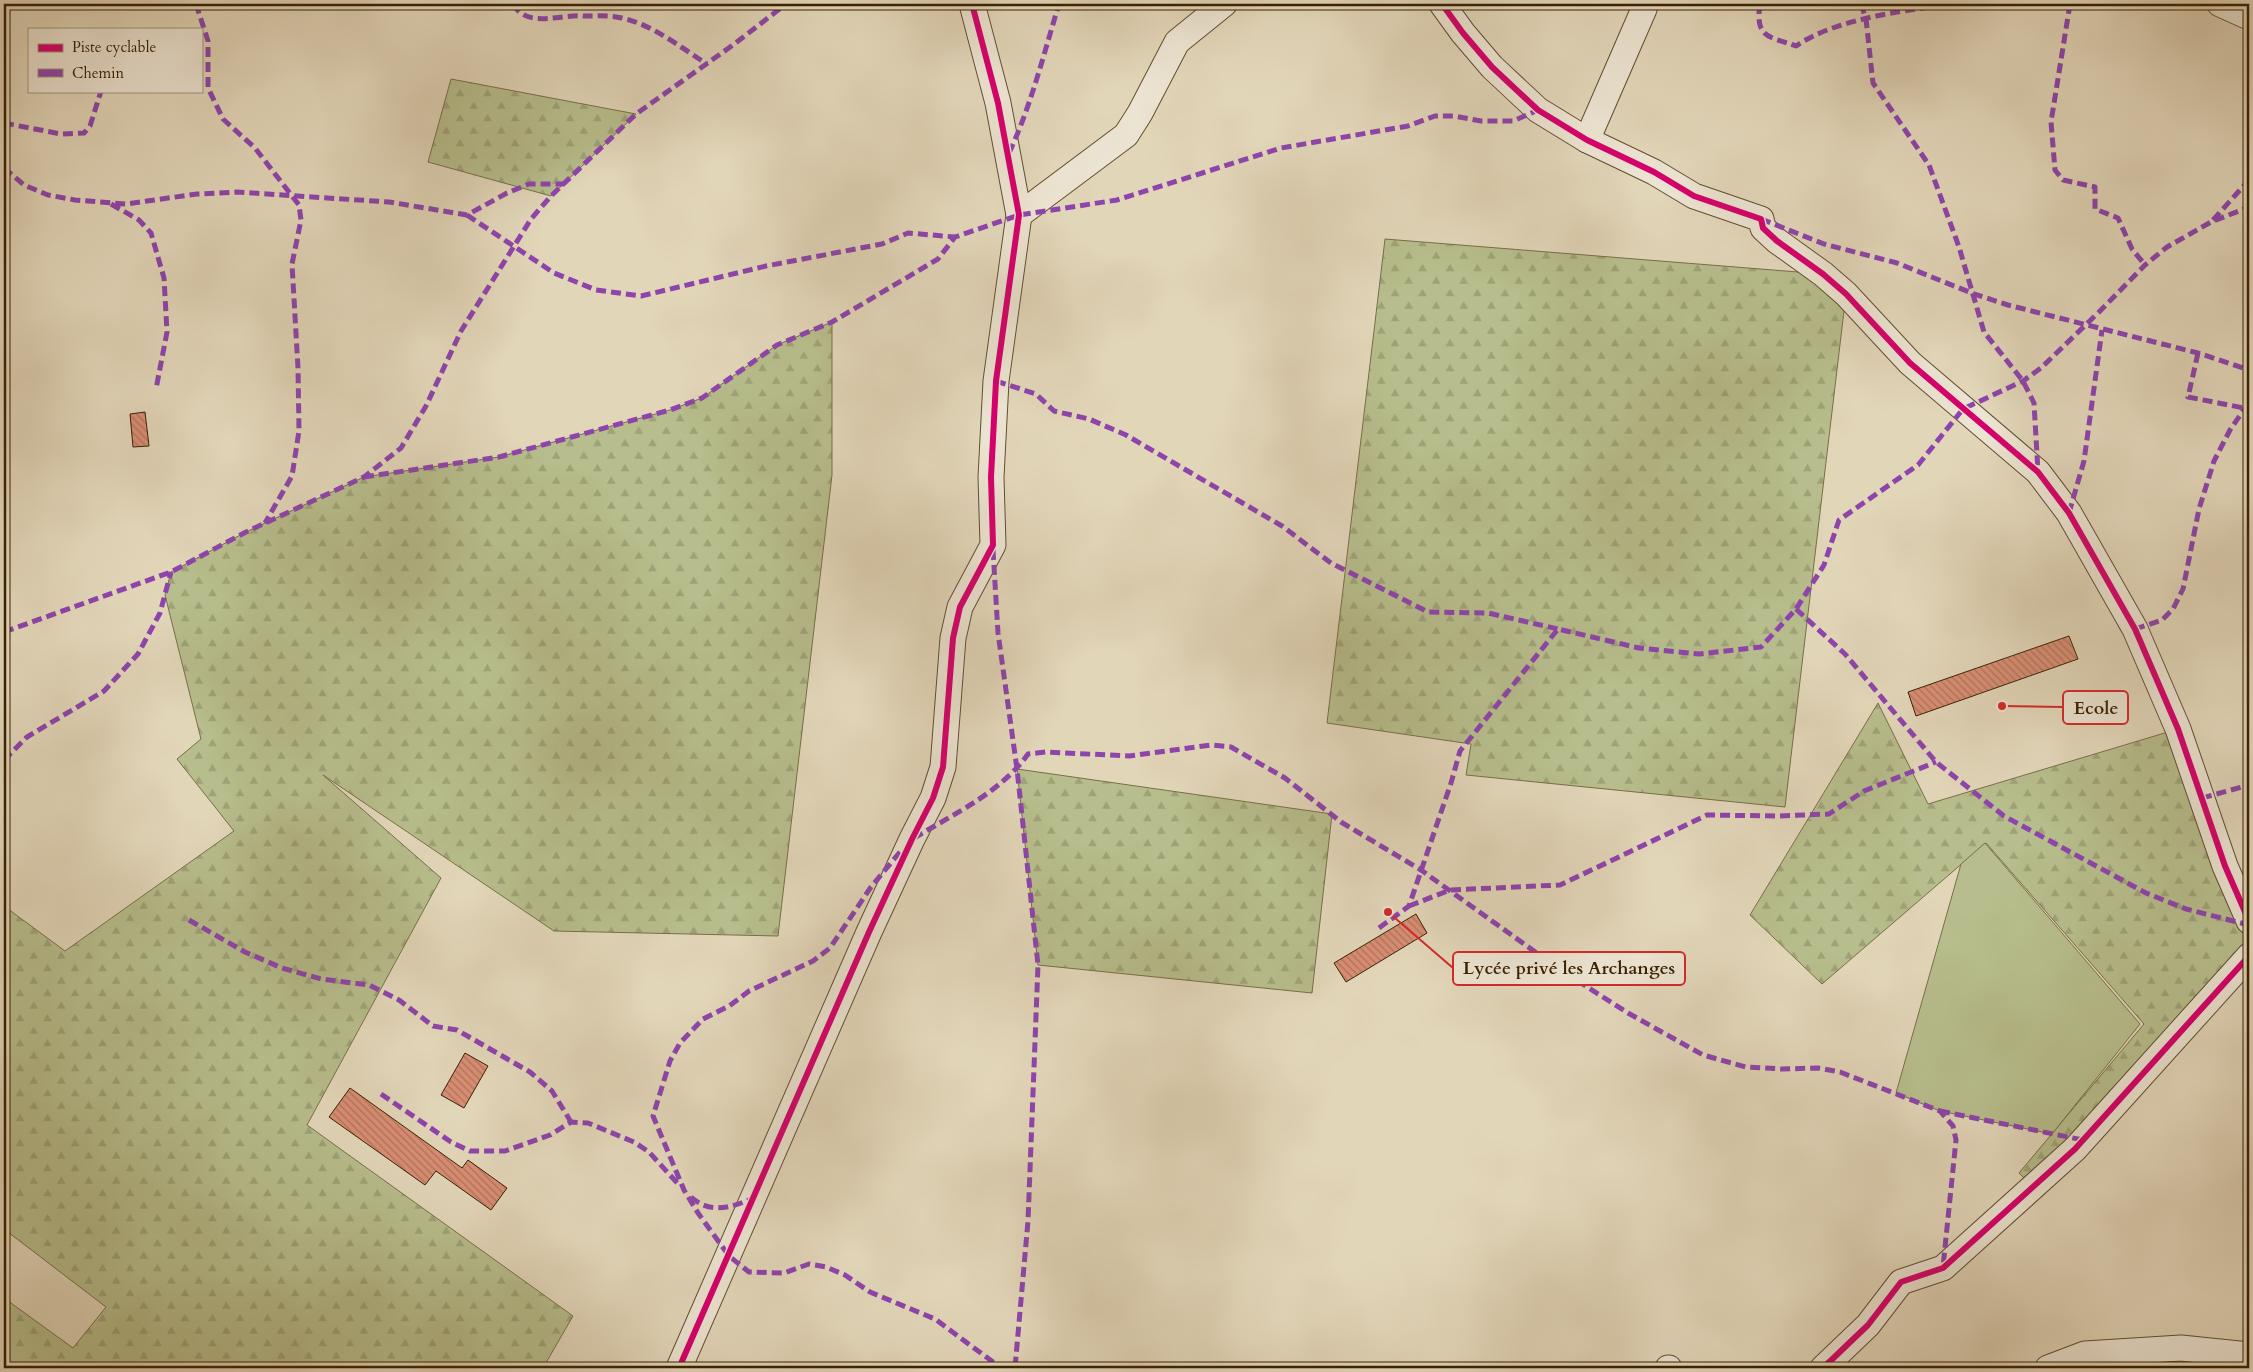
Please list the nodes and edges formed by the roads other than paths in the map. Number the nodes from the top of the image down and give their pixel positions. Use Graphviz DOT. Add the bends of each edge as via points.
graph roads {
  1 [pos="972,4"];
  2 [pos="1224,4"];
  3 [pos="1442,4"];
  4 [pos="1641,4"];
  5 [pos="2220,4"];
  6 [pos="2249,16"];
  7 [pos="1587,140"];
  8 [pos="1018,216"];
  9 [pos="2249,921"];
  10 [pos="2249,956"];
  11 [pos="2249,1355"];
  12 [pos="679,1368"];
  13 [pos="1823,1368"];
  14 [pos="2048,1368"];
  1 -- 8 [label="street" via="998,103"];
  2 -- 8 [label="street" via="1177,42 1126,135"];
  3 -- 7 [label="street" via="1492,67 1538,110"];
  4 -- 7 [label="street" via="1644,9"];
  5 -- 6 [label="street"];
  7 -- 9 [label="street" via="1654,172 1694,196 1761,219 1764,228 1777,241 1846,294 1910,363 2038,472 2069,513 2135,629 2178,729 2225,866"];
  8 -- 12 [label="street" via="996,381 991,477 993,545 960,607 953,638 943,767 933,798 869,932"];
  10 -- 13 [label="street" via="2075,1149 1943,1268 1901,1282 1868,1325"];
  11 -- 14 [label="street" via="2172,1348 2085,1354"];
}
